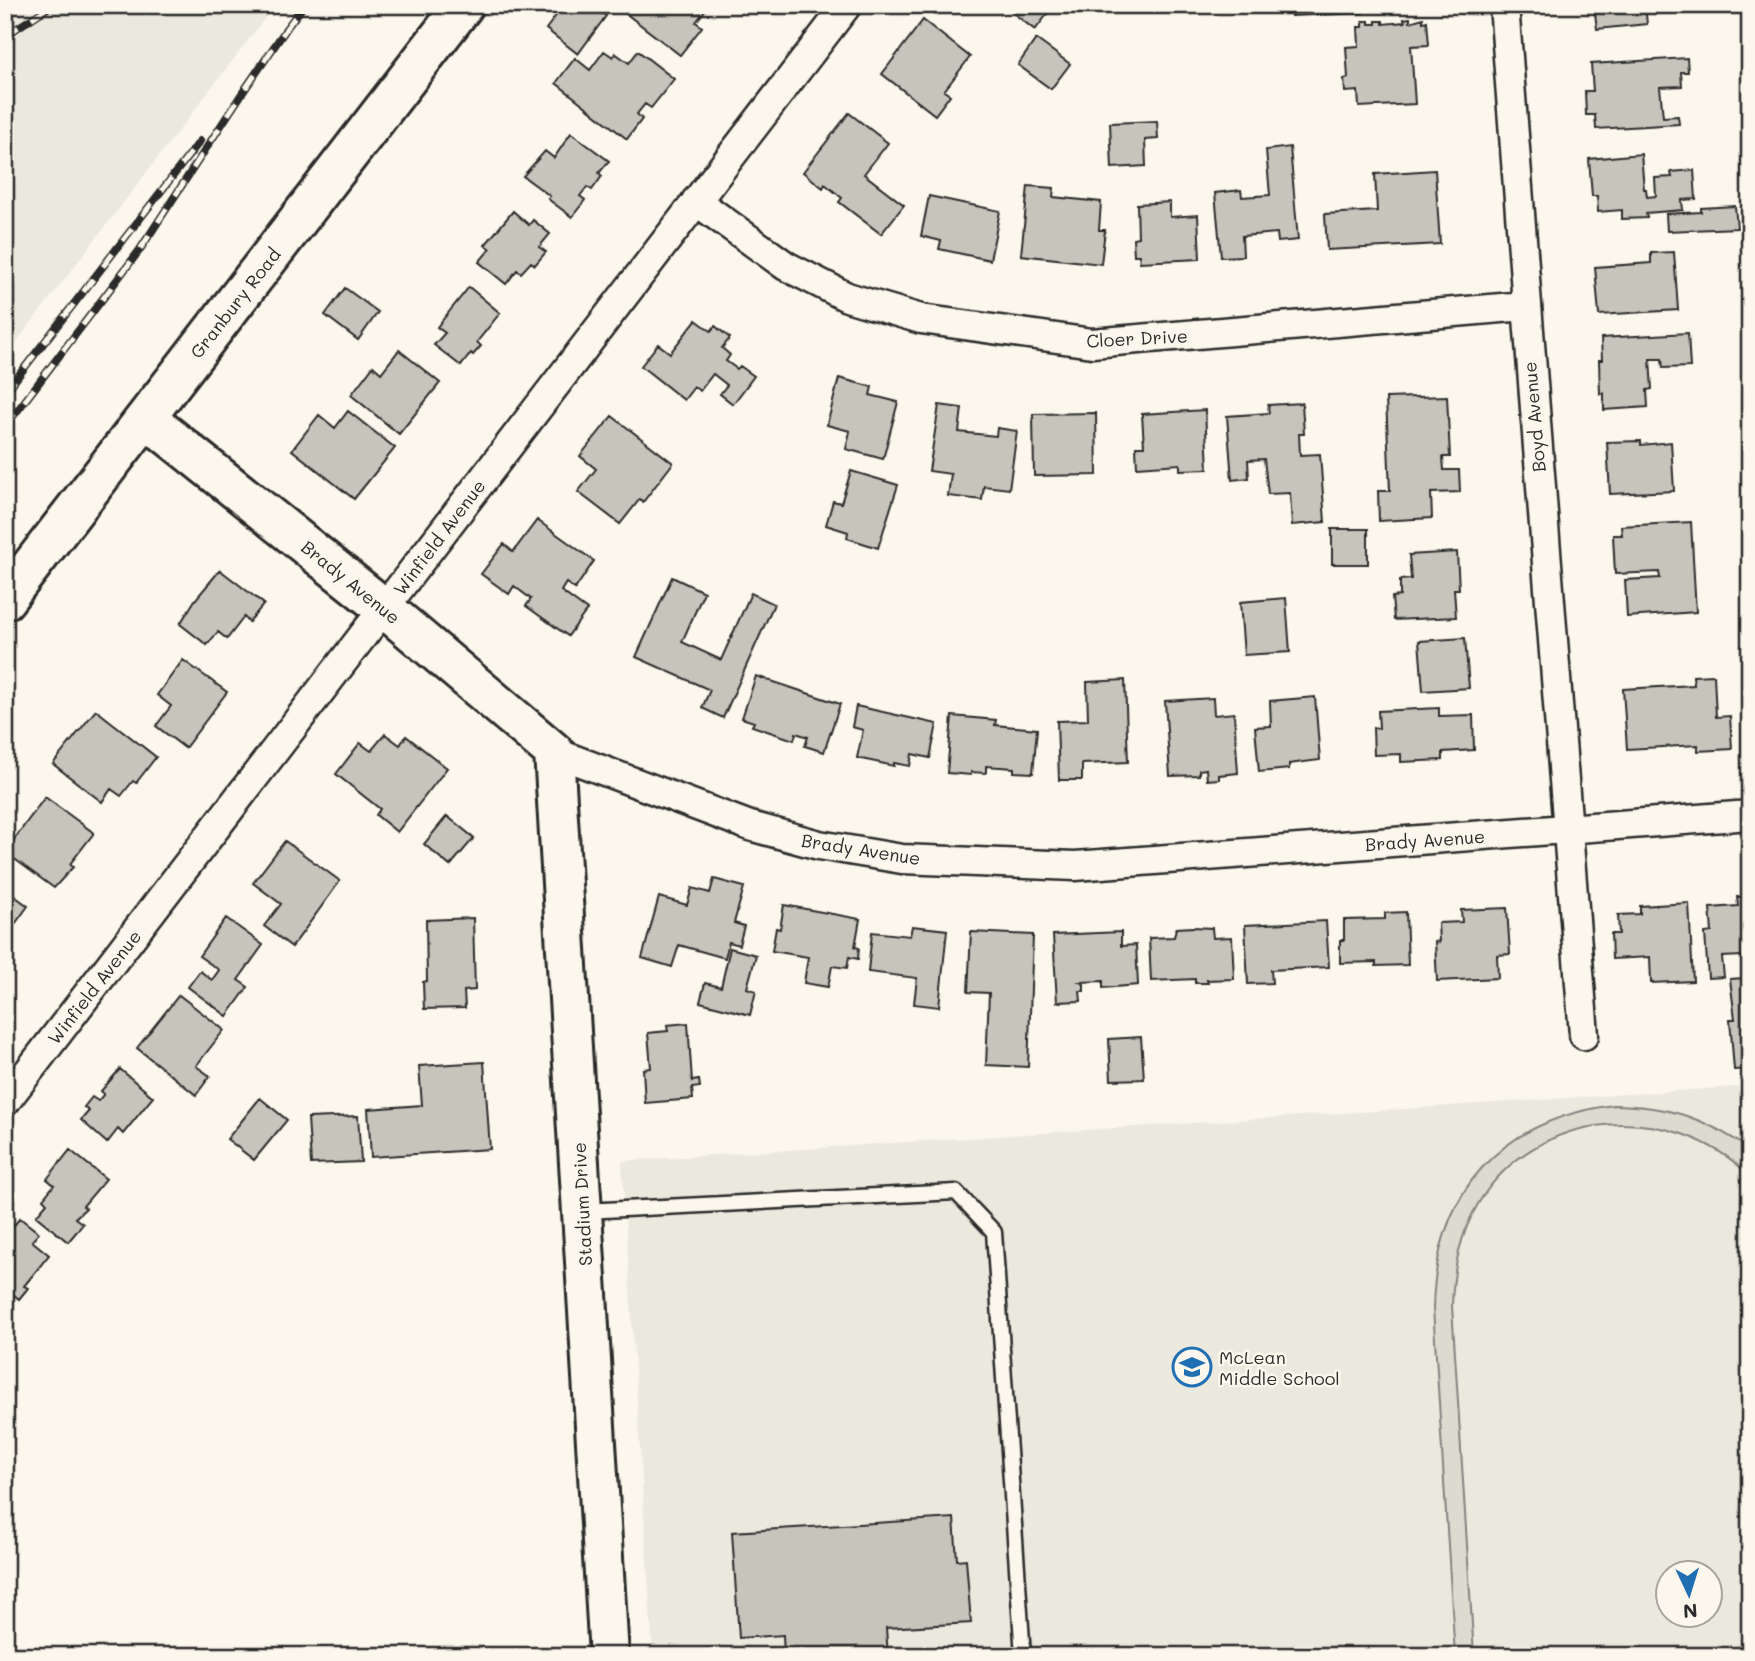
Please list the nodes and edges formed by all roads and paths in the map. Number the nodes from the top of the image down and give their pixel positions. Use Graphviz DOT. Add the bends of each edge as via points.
graph roads {
  1 [pos="464,5"];
  2 [pos="847,5"];
  3 [pos="1504,5"];
  4 [pos="696,201"];
  5 [pos="1525,306"];
  6 [pos="146,418"];
  7 [pos="5,600"];
  8 [pos="384,608"];
  9 [pos="554,752"];
  10 [pos="1750,815"];
  11 [pos="1569,829"];
  12 [pos="1584,1035"];
  13 [pos="5,1102"];
  14 [pos="582,1211"];
  15 [pos="609,1656"];
  16 [pos="1023,1656"];
  1 -- 6 [label="street, Granbury Road"];
  2 -- 4 [label="street, Winfield Avenue"];
  3 -- 5 [label="street, Boyd Avenue"];
  4 -- 5 [label="street, Cloer Drive" via="786,266 847,297 921,319 1092,343"];
  4 -- 8 [label="street, Winfield Avenue"];
  5 -- 11 [label="street, Boyd Avenue"];
  6 -- 7 [label="street, Granbury Road"];
  6 -- 8 [label="street, Brady Avenue"];
  8 -- 9 [label="street, Brady Avenue"];
  8 -- 13 [label="street, Winfield Avenue"];
  9 -- 11 [label="street, Brady Avenue" via="750,826 818,845 902,859 1075,866"];
  9 -- 14 [label="street, Stadium Drive"];
  10 -- 11 [label="street, Brady Avenue"];
  11 -- 12 [label="street, Boyd Avenue"];
  14 -- 15 [label="street, Stadium Drive"];
  14 -- 16 [label="lane" via="956,1192 994,1231"];
}
